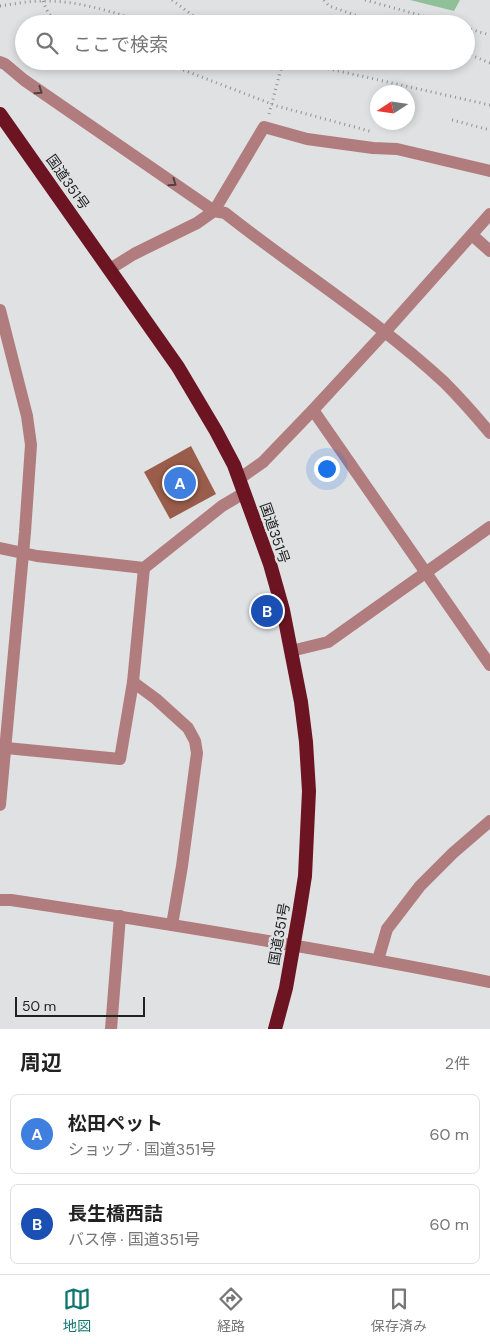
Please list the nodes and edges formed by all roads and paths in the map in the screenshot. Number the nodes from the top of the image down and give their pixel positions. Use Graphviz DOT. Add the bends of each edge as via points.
graph roads {
  1 [pos="172,0"];
  2 [pos="324,0"];
  3 [pos="365,0"];
  4 [pos="43,1"];
  5 [pos="72,1"];
  6 [pos="0,6"];
  7 [pos="49,15"];
  8 [pos="121,15"];
  9 [pos="192,15"];
  10 [pos="355,15"];
  11 [pos="419,15"];
  12 [pos="475,31"];
  13 [pos="490,35"];
  14 [pos="475,57"];
  15 [pos="0,62"];
  16 [pos="490,63"];
  17 [pos="183,70"];
  18 [pos="280,70"];
  19 [pos="334,70"];
  20 [pos="271,104"];
  21 [pos="490,105"];
  22 [pos="0,114"];
  23 [pos="268,117"];
  24 [pos="452,120"];
  25 [pos="490,130"];
  26 [pos="396,149"];
  27 [pos="490,171"];
  28 [pos="214,210"];
  29 [pos="490,214"];
  30 [pos="472,235"];
  31 [pos="490,250"];
  32 [pos="110,269"];
  33 [pos="0,310"];
  34 [pos="385,332"];
  35 [pos="313,410"];
  36 [pos="490,432"];
  37 [pos="239,479"];
  38 [pos="244,493"];
  39 [pos="490,527"];
  40 [pos="0,548"];
  41 [pos="23,552"];
  42 [pos="144,568"];
  43 [pos="426,572"];
  44 [pos="291,651"];
  45 [pos="490,665"];
  46 [pos="133,682"];
  47 [pos="6,748"];
  48 [pos="0,805"];
  49 [pos="490,820"];
  50 [pos="0,900"];
  51 [pos="120,916"];
  52 [pos="172,925"];
  53 [pos="294,946"];
  54 [pos="378,960"];
  55 [pos="490,982"];
  56 [pos="111,1029"];
  57 [pos="275,1029"];
  1 -- 9 [label="path"];
  2 -- 10 [label="path" via="329,6"];
  3 -- 11 [label="path"];
  4 -- 5 [label="path"];
  4 -- 6 [label="path"];
  4 -- 7 [label="path"];
  5 -- 8 [label="path"];
  12 -- 13 [label="path"];
  14 -- 16 [label="path"];
  15 -- 28 [label="street, one-way"];
  17 -- 20 [label="path"];
  18 -- 20 [label="path"];
  19 -- 21 [label="path"];
  20 -- 23 [label="path"];
  20 -- 26 [label="path" via="390,136"];
  22 -- 32 [label="highway, 国道351号"];
  24 -- 25 [label="path"];
  26 -- 27 [label="street"];
  26 -- 28 [label="street" via="307,139 264,127"];
  28 -- 32 [label="street" via="197,223"];
  28 -- 34 [label="street" via="225,213"];
  29 -- 30 [label="street"];
  30 -- 31 [label="street"];
  30 -- 34 [label="street"];
  32 -- 37 [label="highway, 国道351号" via="178,367 216,431"];
  33 -- 41 [label="street" via="27,416 30,445"];
  34 -- 35 [label="street"];
  34 -- 36 [label="street" via="443,382"];
  35 -- 37 [label="street" via="263,462"];
  35 -- 43 [label="street"];
  37 -- 38 [label="highway, 国道351号"];
  38 -- 42 [label="street" via="222,506"];
  38 -- 44 [label="highway, 国道351号" via="270,564"];
  39 -- 43 [label="street"];
  40 -- 41 [label="street"];
  41 -- 42 [label="street"];
  41 -- 47 [label="street"];
  42 -- 46 [label="street"];
  43 -- 44 [label="street" via="328,642"];
  43 -- 45 [label="street"];
  44 -- 53 [label="highway, 国道351号" via="301,702 309,791 304,876"];
  46 -- 47 [label="street" via="120,759"];
  46 -- 52 [label="street" via="188,728 197,753"];
  47 -- 48 [label="street"];
  49 -- 54 [label="street" via="420,886 387,929"];
  50 -- 51 [label="street"];
  51 -- 52 [label="street"];
  51 -- 56 [label="street"];
  52 -- 53 [label="street"];
  53 -- 54 [label="street"];
  53 -- 57 [label="highway, 国道351号"];
  54 -- 55 [label="street"];
}
